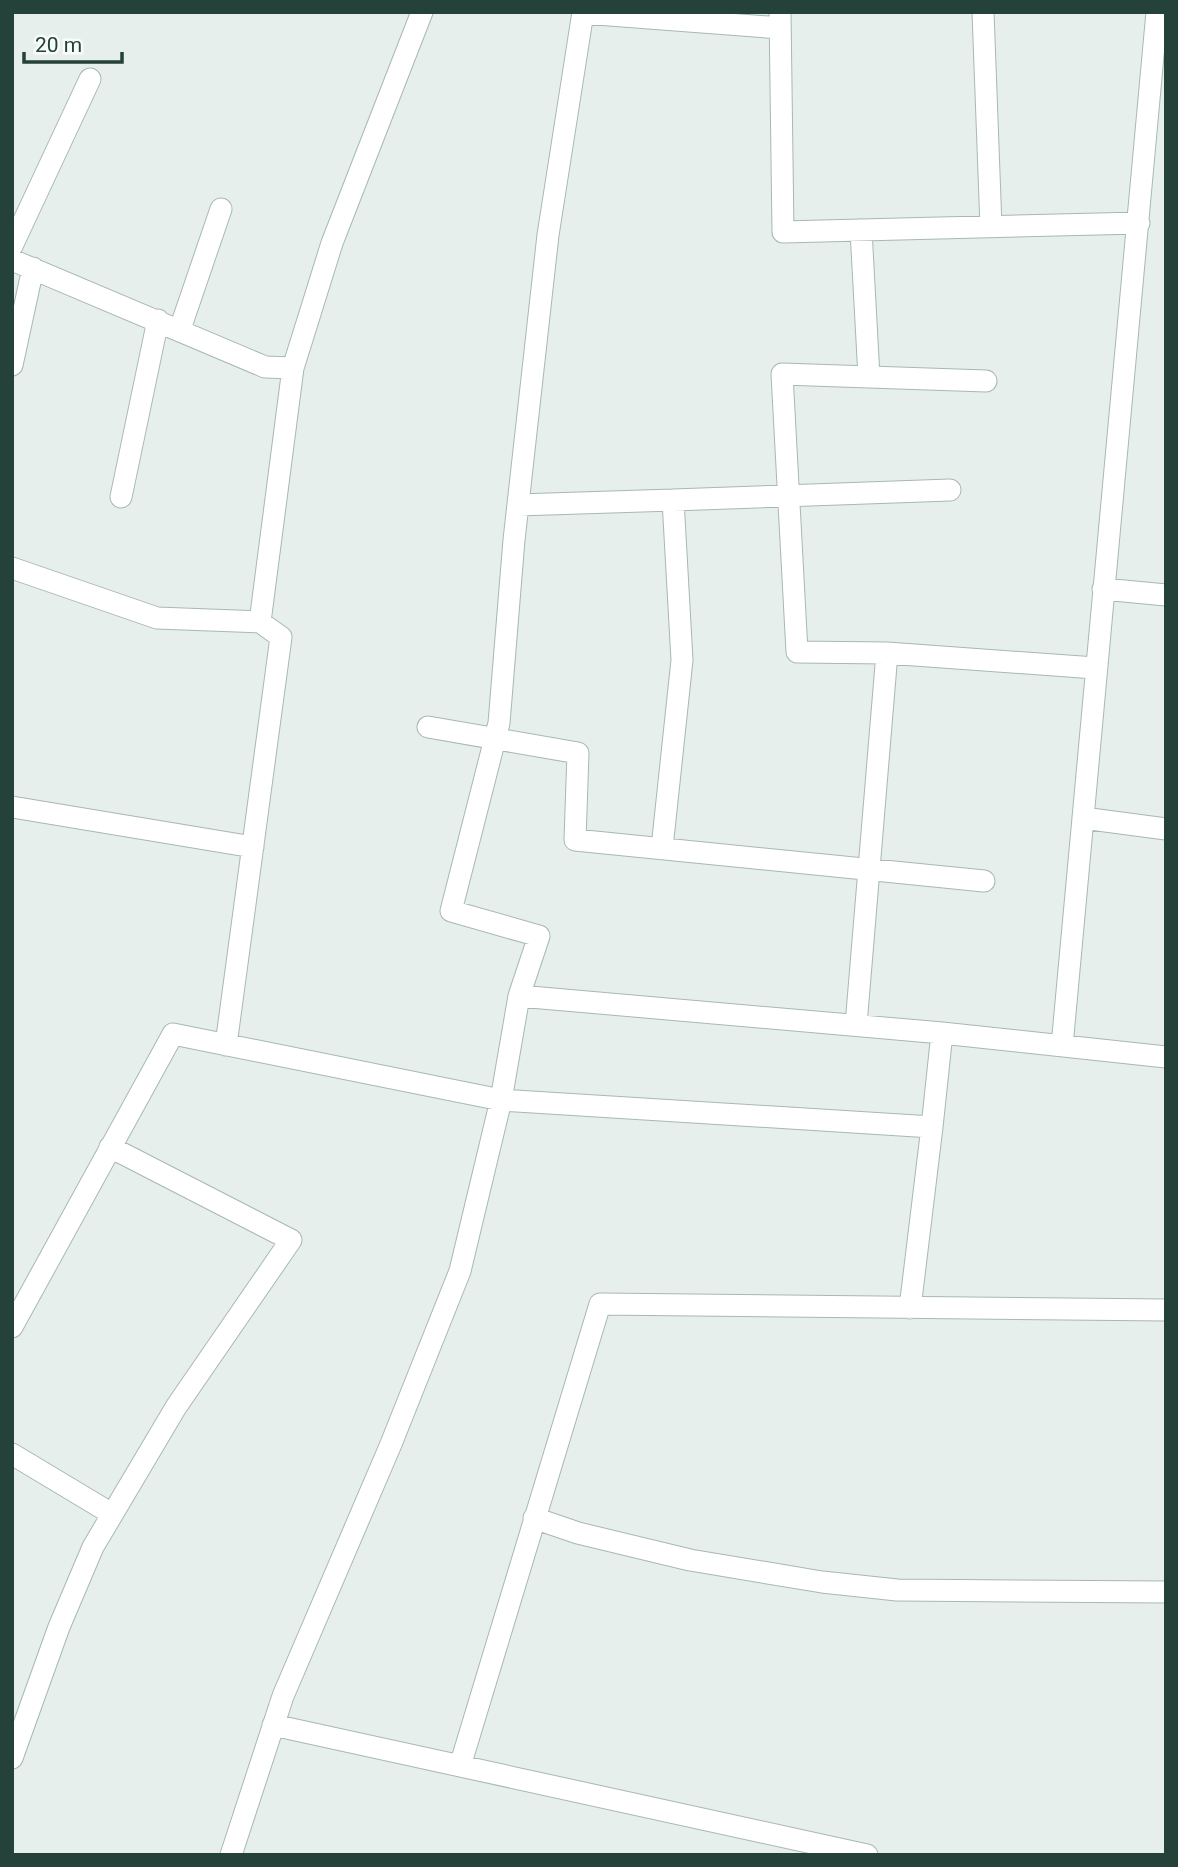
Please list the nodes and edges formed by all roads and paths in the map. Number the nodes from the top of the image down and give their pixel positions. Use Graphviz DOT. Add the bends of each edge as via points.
graph roads {
  1 [pos="422,12"];
  2 [pos="982,12"];
  3 [pos="1157,12"];
  4 [pos="583,13"];
  5 [pos="780,20"];
  6 [pos="90,79"];
  7 [pos="1156,139"];
  8 [pos="221,209"];
  9 [pos="1139,223"];
  10 [pos="991,227"];
  11 [pos="861,230"];
  12 [pos="12,246"];
  13 [pos="12,260"];
  14 [pos="33,268"];
  15 [pos="158,320"];
  16 [pos="180,329"];
  17 [pos="12,365"];
  18 [pos="293,368"];
  19 [pos="869,377"];
  20 [pos="986,380"];
  21 [pos="950,490"];
  22 [pos="789,496"];
  23 [pos="121,497"];
  24 [pos="673,500"];
  25 [pos="517,505"];
  26 [pos="12,568"];
  27 [pos="1103,589"];
  28 [pos="1166,595"];
  29 [pos="260,622"];
  30 [pos="887,653"];
  31 [pos="1095,668"];
  32 [pos="428,727"];
  33 [pos="495,738"];
  34 [pos="12,807"];
  35 [pos="1083,818"];
  36 [pos="1166,829"];
  37 [pos="254,847"];
  38 [pos="662,848"];
  39 [pos="869,870"];
  40 [pos="984,881"];
  41 [pos="519,996"];
  42 [pos="856,1026"];
  43 [pos="942,1033"];
  44 [pos="226,1045"];
  45 [pos="1062,1046"];
  46 [pos="1166,1057"];
  47 [pos="501,1100"];
  48 [pos="932,1127"];
  49 [pos="110,1147"];
  50 [pos="910,1308"];
  51 [pos="1166,1310"];
  52 [pos="12,1327"];
  53 [pos="12,1454"];
  54 [pos="112,1514"];
  55 [pos="534,1518"];
  56 [pos="1166,1592"];
  57 [pos="274,1726"];
  58 [pos="12,1758"];
  59 [pos="460,1766"];
  60 [pos="231,1855"];
  61 [pos="867,1855"];
  1 -- 18 [label="street" via="332,243"];
  2 -- 10 [label="street"];
  3 -- 7 [label="street"];
  4 -- 5 [label="street"];
  4 -- 25 [label="street" via="548,235"];
  5 -- 11 [label="street" via="783,232"];
  6 -- 12 [label="street"];
  7 -- 9 [label="street"];
  8 -- 16 [label="street"];
  9 -- 10 [label="street"];
  9 -- 27 [label="street"];
  10 -- 11 [label="street"];
  11 -- 19 [label="street"];
  13 -- 14 [label="street"];
  14 -- 15 [label="street"];
  14 -- 17 [label="street"];
  15 -- 16 [label="street"];
  15 -- 23 [label="street"];
  16 -- 18 [label="street" via="265,367"];
  18 -- 29 [label="street"];
  19 -- 20 [label="street"];
  19 -- 22 [label="street" via="782,374"];
  21 -- 22 [label="street"];
  22 -- 24 [label="street"];
  22 -- 30 [label="street" via="797,653"];
  24 -- 25 [label="street"];
  24 -- 38 [label="street" via="682,660"];
  25 -- 33 [label="street"];
  26 -- 29 [label="street" via="157,618"];
  27 -- 28 [label="street"];
  27 -- 31 [label="street"];
  29 -- 37 [label="street" via="281,637"];
  30 -- 31 [label="street"];
  30 -- 39 [label="street"];
  31 -- 35 [label="street"];
  32 -- 33 [label="street"];
  33 -- 38 [label="street" via="578,753 575,839"];
  33 -- 41 [label="street" via="451,911 538,936"];
  34 -- 37 [label="street"];
  35 -- 36 [label="street"];
  35 -- 45 [label="street"];
  37 -- 44 [label="street"];
  38 -- 39 [label="street"];
  39 -- 40 [label="street"];
  39 -- 42 [label="street"];
  41 -- 42 [label="street"];
  41 -- 47 [label="street"];
  42 -- 43 [label="street"];
  43 -- 45 [label="street"];
  43 -- 48 [label="street"];
  44 -- 47 [label="street"];
  44 -- 49 [label="street" via="173,1034"];
  45 -- 46 [label="street"];
  47 -- 48 [label="street"];
  47 -- 57 [label="street" via="460,1271"];
  48 -- 50 [label="street"];
  49 -- 52 [label="street"];
  49 -- 54 [label="street" via="291,1240 176,1407"];
  50 -- 51 [label="street"];
  50 -- 55 [label="street" via="600,1304"];
  53 -- 54 [label="street"];
  54 -- 58 [label="street" via="59,1627"];
  55 -- 56 [label="street" via="690,1560 822,1582 897,1590"];
  55 -- 59 [label="street"];
  57 -- 59 [label="street"];
  57 -- 60 [label="street"];
  59 -- 61 [label="street"];
}
